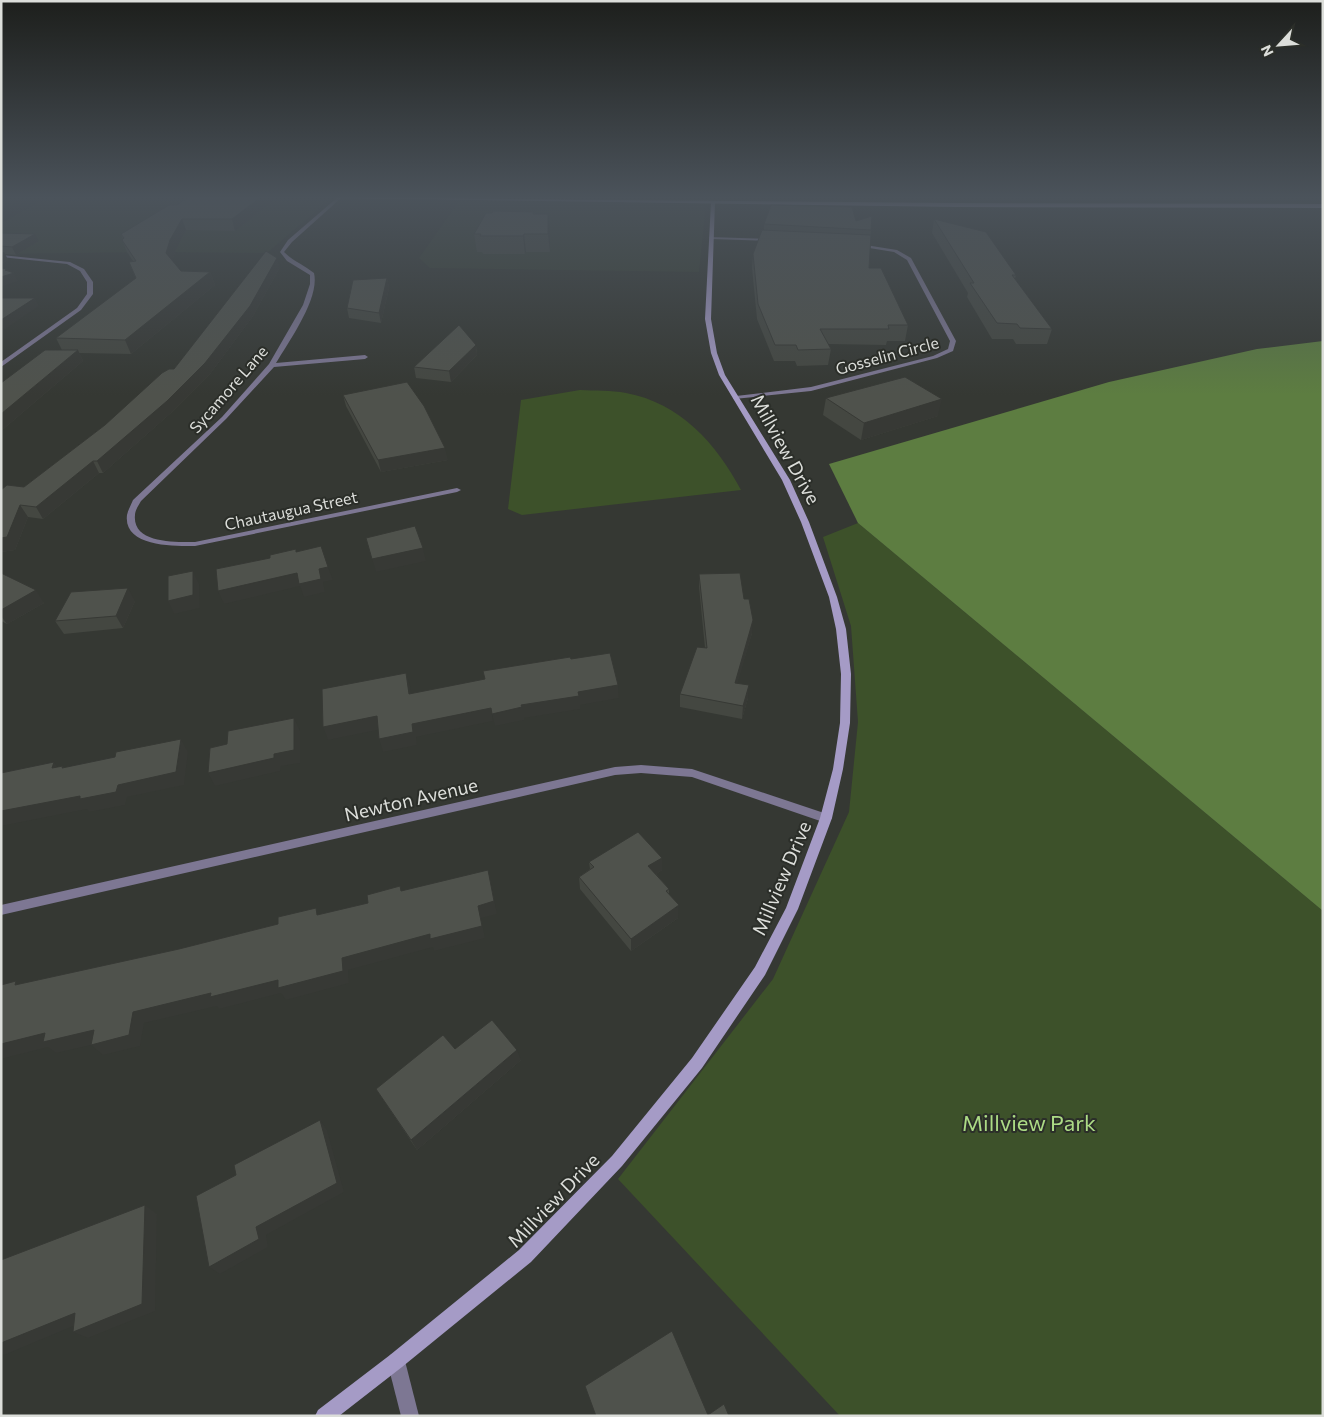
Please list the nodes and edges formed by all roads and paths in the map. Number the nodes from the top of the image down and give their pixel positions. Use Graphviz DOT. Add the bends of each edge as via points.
graph roads {
  1 [pos="62,263"];
  2 [pos="295,263"];
  3 [pos="710,263"];
  4 [pos="911,263"];
  5 [pos="365,357"];
  6 [pos="272,365"];
  7 [pos="1,366"];
  8 [pos="736,398"];
  9 [pos="457,490"];
  10 [pos="135,529"];
  11 [pos="826,818"];
  12 [pos="1,910"];
  13 [pos="396,1362"];
  14 [pos="324,1416"];
  15 [pos="410,1416"];
  1 -- 7 [label="street" via="82,270 90,282 90,294 79,309"];
  2 -- 6 [label="street, Sycamore Lane" via="312,274 314,284 306,305"];
  3 -- 8 [label="street, Millview Drive" via="709,336 722,375"];
  4 -- 8 [label="street, Gosselin Circle" via="954,341 951,350 811,389"];
  5 -- 6 [label="street"];
  6 -- 10 [label="street, Sycamore Lane" via="224,418 137,500 131,516"];
  8 -- 11 [label="street, Millview Drive" via="786,480 806,522 841,629 846,674 845,723"];
  9 -- 10 [label="street, Chautaugua Street" via="195,544 144,539"];
  11 -- 12 [label="street, Newton Avenue" via="692,773 642,769 615,771"];
  11 -- 13 [label="street, Millview Drive" via="792,909 760,971 698,1063 617,1161 525,1256"];
  13 -- 14 [label="street, Millview Drive"];
  13 -- 15 [label="street"];
}
